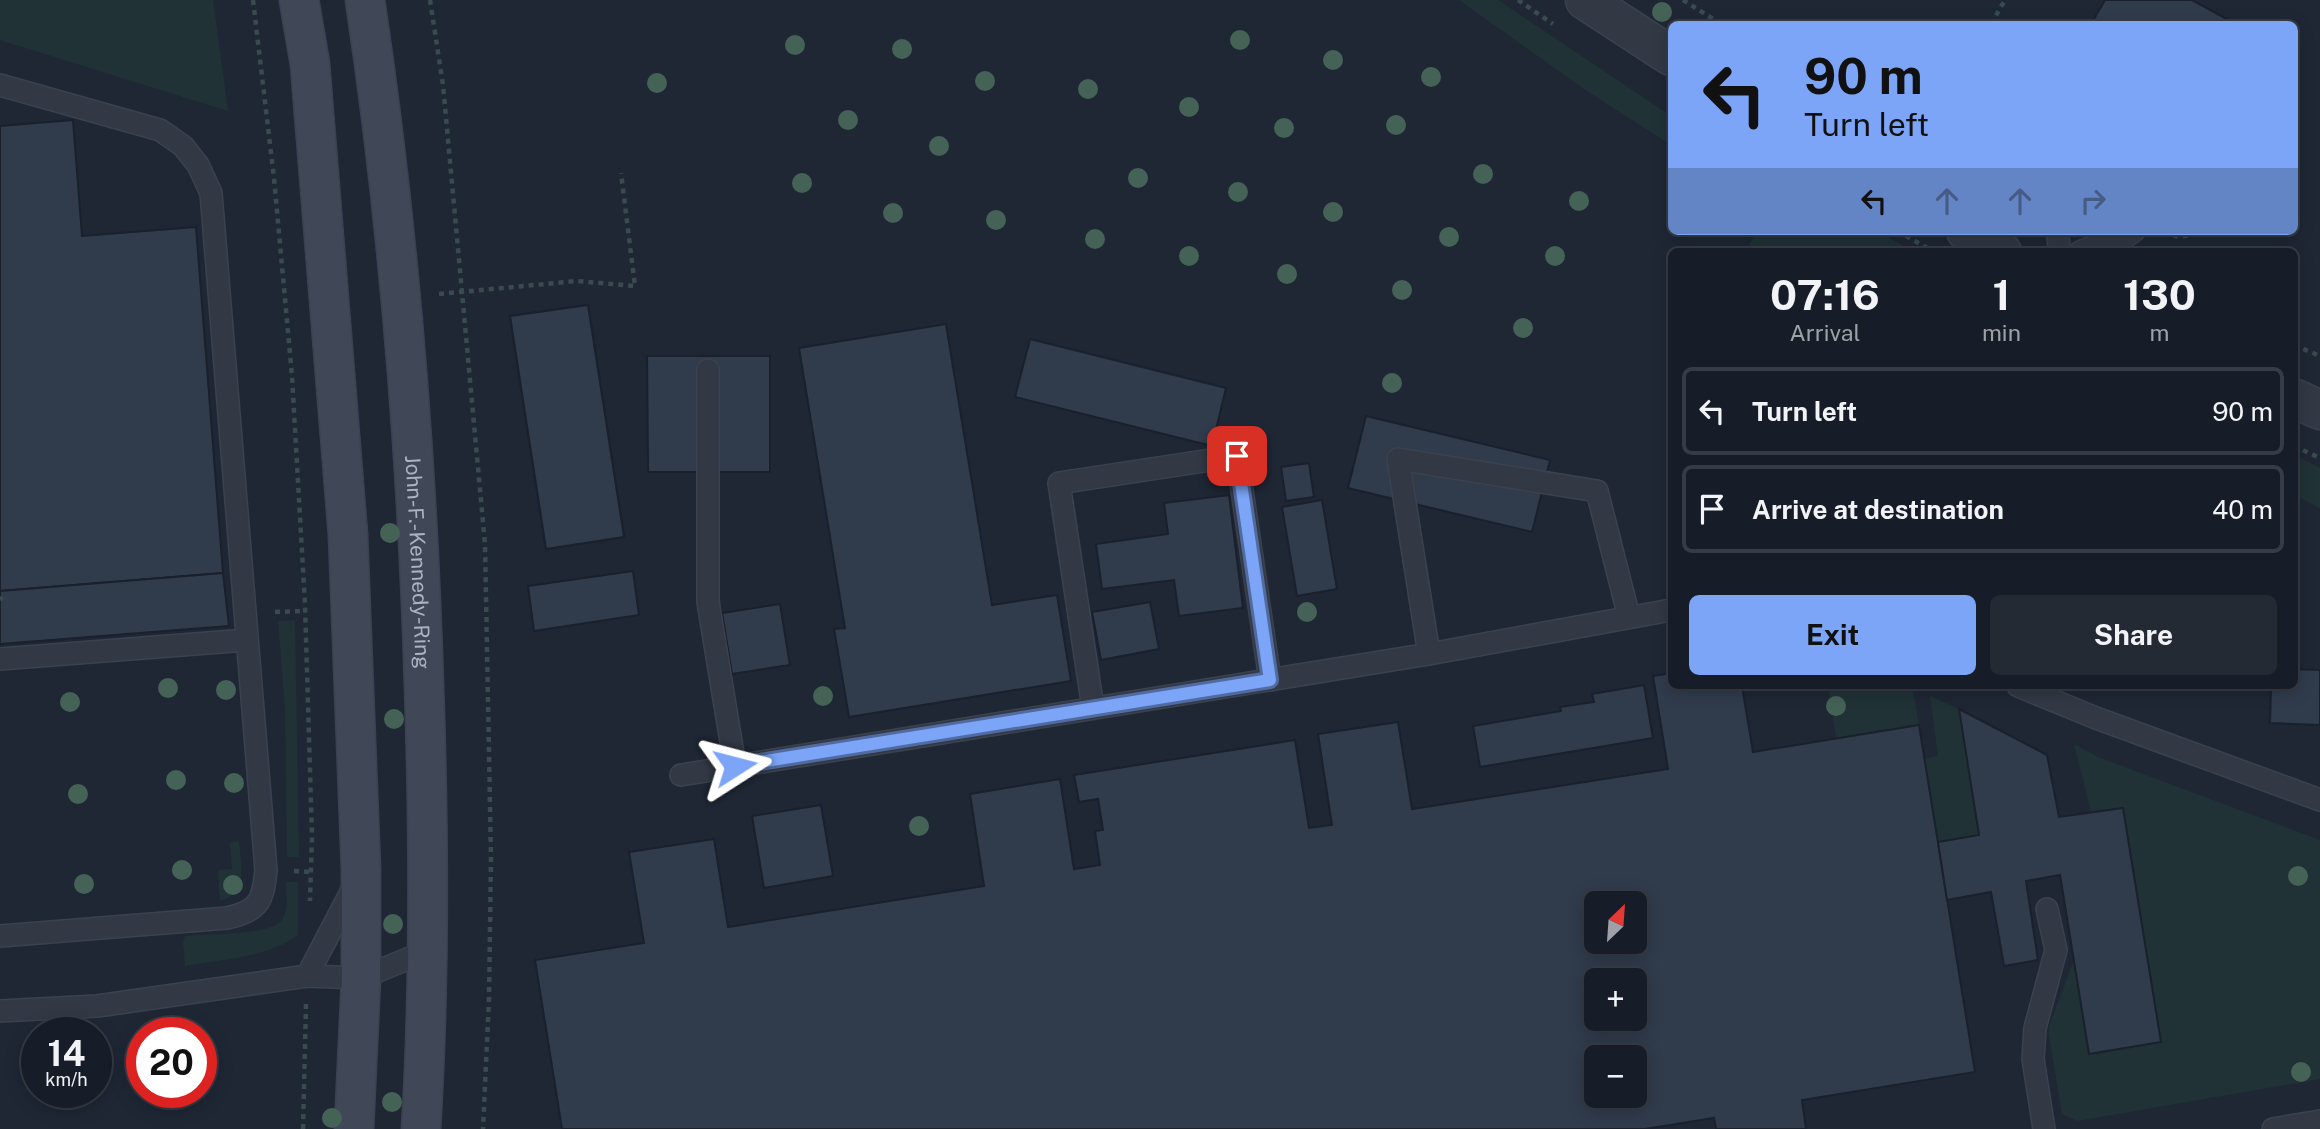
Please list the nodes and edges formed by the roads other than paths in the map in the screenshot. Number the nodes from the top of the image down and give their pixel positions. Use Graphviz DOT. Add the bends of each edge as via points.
graph roads {
  1 [pos="299,0"];
  2 [pos="365,0"];
  3 [pos="1585,0"];
  4 [pos="1668,54"];
  5 [pos="0,85"];
  6 [pos="1973,235"];
  7 [pos="2126,235"];
  8 [pos="1996,248"];
  9 [pos="2088,248"];
  10 [pos="708,370"];
  11 [pos="2298,400"];
  12 [pos="2320,410"];
  13 [pos="1668,610"];
  14 [pos="1629,617"];
  15 [pos="247,640"];
  16 [pos="1429,654"];
  17 [pos="0,659"];
  18 [pos="1270,680"];
  19 [pos="2025,689"];
  20 [pos="1093,708"];
  21 [pos="735,766"];
  22 [pos="681,775"];
  23 [pos="2320,800"];
  24 [pos="361,870"];
  25 [pos="2047,909"];
  26 [pos="0,936"];
  27 [pos="427,951"];
  28 [pos="307,976"];
  29 [pos="361,978"];
  30 [pos="0,1011"];
  31 [pos="2320,1122"];
  32 [pos="355,1129"];
  33 [pos="421,1129"];
  34 [pos="2044,1129"];
  35 [pos="2273,1129"];
  1 -- 24 [label="main road" via="310,64 348,535"];
  2 -- 27 [label="main road, John-F.-Kennedy-Ring" via="413,443 427,775"];
  3 -- 4 [label="street"];
  5 -- 15 [label="lane" via="160,130 183,146 211,193"];
  6 -- 8 [label="street"];
  7 -- 9 [label="lane"];
  10 -- 21 [label="lane" via="708,602"];
  11 -- 12 [label="street"];
  13 -- 14 [label="lane"];
  14 -- 16 [label="lane"];
  14 -- 16 [label="lane" via="1597,491 1398,459"];
  15 -- 17 [label="lane"];
  15 -- 26 [label="lane" via="266,870 258,905 227,918"];
  16 -- 18 [label="lane"];
  18 -- 20 [label="lane"];
  18 -- 20 [label="lane" via="1237,456 1059,483"];
  19 -- 23 [label="lane"];
  20 -- 21 [label="lane"];
  21 -- 22 [label="lane"];
  24 -- 28 [label="lane"];
  24 -- 29 [label="main road"];
  25 -- 34 [label="lane" via="2056,950 2035,1028 2033,1059"];
  27 -- 29 [label="lane"];
  27 -- 33 [label="main road, John-F.-Kennedy-Ring"];
  28 -- 29 [label="lane"];
  28 -- 30 [label="lane" via="97,1006"];
  29 -- 32 [label="main road"];
  31 -- 35 [label="lane"];
}
